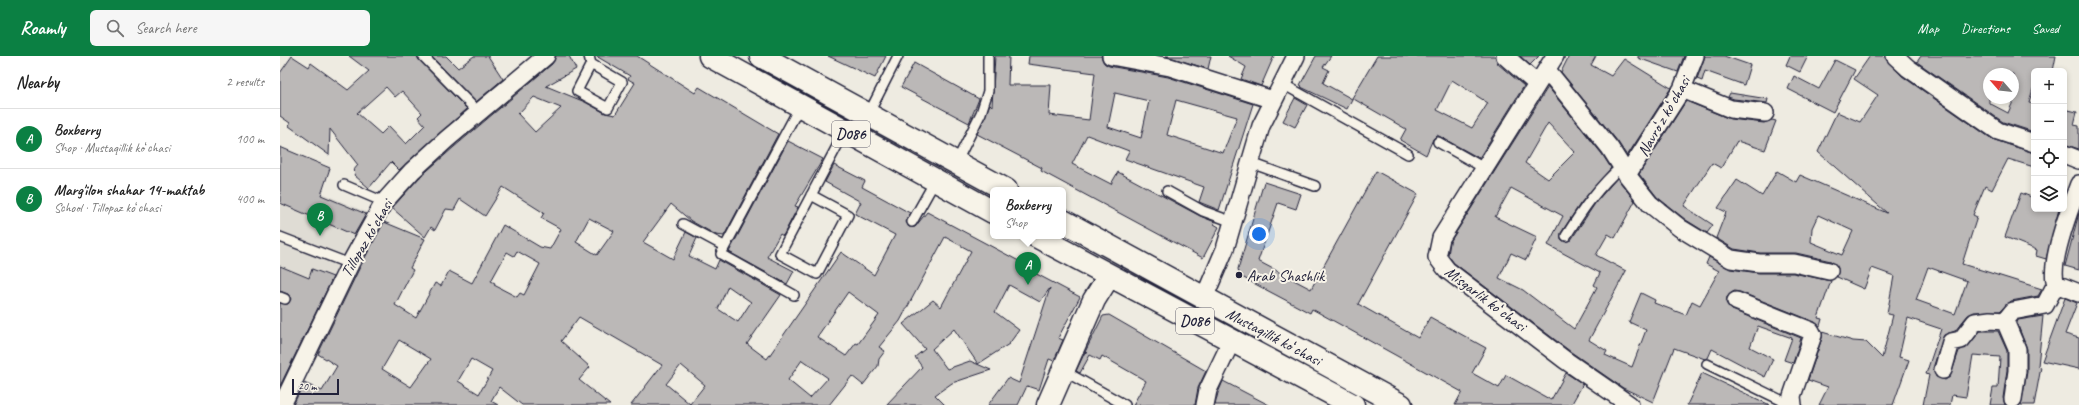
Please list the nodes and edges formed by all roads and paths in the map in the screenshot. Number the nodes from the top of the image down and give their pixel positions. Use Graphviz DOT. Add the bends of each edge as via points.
graph roads {
  1 [pos="423,56"];
  2 [pos="546,56"];
  3 [pos="710,56"];
  4 [pos="761,56"];
  5 [pos="898,56"];
  6 [pos="988,56"];
  7 [pos="1111,56"];
  8 [pos="1296,56"];
  9 [pos="1505,56"];
  10 [pos="1695,56"];
  11 [pos="1895,56"];
  12 [pos="590,60"];
  13 [pos="1551,63"];
  14 [pos="1281,83"];
  15 [pos="1537,84"];
  16 [pos="1682,89"];
  17 [pos="1273,100"];
  18 [pos="800,106"];
  19 [pos="478,112"];
  20 [pos="1765,113"];
  21 [pos="868,115"];
  22 [pos="845,131"];
  23 [pos="1438,142"];
  24 [pos="2031,142"];
  25 [pos="1408,154"];
  26 [pos="2067,155"];
  27 [pos="2079,160"];
  28 [pos="956,163"];
  29 [pos="1251,163"];
  30 [pos="1484,168"];
  31 [pos="1624,170"];
  32 [pos="935,180"];
  33 [pos="2079,184"];
  34 [pos="344,185"];
  35 [pos="1315,186"];
  36 [pos="1000,187"];
  37 [pos="1167,191"];
  38 [pos="811,195"];
  39 [pos="384,202"];
  40 [pos="990,210"];
  41 [pos="912,222"];
  42 [pos="1233,222"];
  43 [pos="1066,223"];
  44 [pos="683,224"];
  45 [pos="1566,236"];
  46 [pos="280,237"];
  47 [pos="1041,239"];
  48 [pos="724,246"];
  49 [pos="350,264"];
  50 [pos="1829,271"];
  51 [pos="1109,276"];
  52 [pos="2056,284"];
  53 [pos="2079,293"];
  54 [pos="794,295"];
  55 [pos="1204,298"];
  56 [pos="1736,301"];
  57 [pos="2005,321"];
  58 [pos="1232,340"];
  59 [pos="1707,364"];
  60 [pos="1943,370"];
  61 [pos="1064,371"];
  62 [pos="2013,399"];
  63 [pos="282,405"];
  64 [pos="1048,405"];
  65 [pos="1125,405"];
  66 [pos="1205,405"];
  67 [pos="1353,405"];
  68 [pos="1401,405"];
  69 [pos="1630,405"];
  70 [pos="1792,405"];
  1 -- 19 [label="lane"];
  2 -- 19 [label="street, Tillopaz koʻchasi"];
  3 -- 18 [label="main road, D086"];
  4 -- 21 [label="main road, D086"];
  5 -- 21 [label="lane"];
  6 -- 28 [label="lane" via="988,91 979,118"];
  7 -- 17 [label="street" via="1170,67"];
  8 -- 14 [label="street"];
  9 -- 15 [label="street"];
  10 -- 16 [label="street, Navroʻz koʻchasi"];
  11 -- 24 [label="street" via="1908,68 1998,131"];
  12 -- 12 [label="lane" via="622,82 608,108 577,91"];
  13 -- 15 [label="street, Misgarlik koʻchasi"];
  13 -- 31 [label="street, Navroʻz koʻchasi"];
  14 -- 17 [label="street"];
  14 -- 25 [label="lane"];
  15 -- 30 [label="street, Misgarlik koʻchasi"];
  16 -- 20 [label="street" via="1731,109"];
  16 -- 31 [label="street, Navroʻz koʻchasi"];
  17 -- 29 [label="street" via="1261,126"];
  18 -- 22 [label="main road, D086"];
  18 -- 48 [label="lane"];
  19 -- 39 [label="street, Tillopaz koʻchasi" via="412,171"];
  21 -- 28 [label="main road, D086"];
  22 -- 32 [label="main road, D086"];
  22 -- 38 [label="lane"];
  23 -- 30 [label="lane"];
  26 -- 27 [label="street"];
  28 -- 36 [label="main road, D086"];
  29 -- 35 [label="lane"];
  29 -- 42 [label="street"];
  30 -- 69 [label="street, Misgarlik koʻchasi" via="1441,238 1437,250 1439,262 1565,360"];
  31 -- 45 [label="lane" via="1588,200"];
  31 -- 50 [label="street, Navroʻz koʻchasi" via="1650,204 1662,214 1731,259 1759,263 1794,263"];
  32 -- 40 [label="main road, D086"];
  32 -- 41 [label="lane"];
  33 -- 52 [label="street" via="2056,261 2053,277"];
  34 -- 39 [label="lane"];
  37 -- 42 [label="lane"];
  38 -- 38 [label="lane" via="780,254 817,274 848,215"];
  39 -- 49 [label="street, Tillopaz koʻchasi"];
  42 -- 55 [label="street" via="1225,249"];
  43 -- 55 [label="main road, Mustaqillik koʻchasi / D086"];
  44 -- 48 [label="lane"];
  46 -- 49 [label="lane"];
  47 -- 51 [label="main road, Mustaqillik koʻchasi / D086"];
  48 -- 54 [label="lane" via="722,256"];
  49 -- 63 [label="street, Tillopaz koʻchasi"];
  51 -- 58 [label="main road, Mustaqillik koʻchasi / D086"];
  51 -- 61 [label="main road" via="1094,300"];
  52 -- 53 [label="street"];
  52 -- 57 [label="street" via="2045,304 2013,311"];
  55 -- 68 [label="main road, Mustaqillik koʻchasi / D086"];
  56 -- 70 [label="street" via="1811,330 1813,335 1792,396"];
  57 -- 60 [label="street" via="1975,322 1961,340 1951,342"];
  57 -- 62 [label="street" via="2017,350"];
  58 -- 66 [label="street" via="1208,390"];
  58 -- 67 [label="main road, Mustaqillik koʻchasi / D086"];
  59 -- 70 [label="lane"];
  61 -- 64 [label="main road"];
  61 -- 65 [label="lane"];
}
